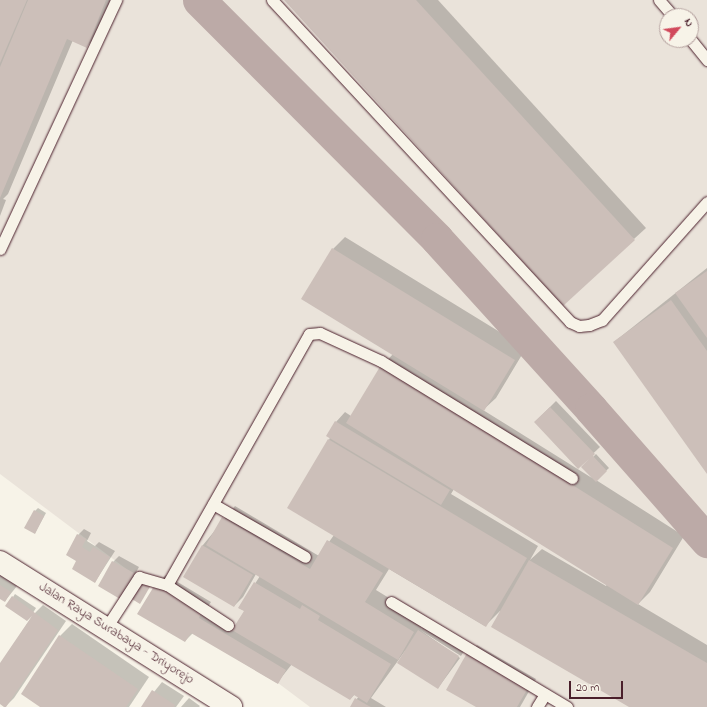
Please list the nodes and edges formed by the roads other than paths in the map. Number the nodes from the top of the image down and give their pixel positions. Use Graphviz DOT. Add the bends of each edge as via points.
graph roads {
  1 [pos="116,0"];
  2 [pos="272,0"];
  3 [pos="659,0"];
  4 [pos="666,8"];
  5 [pos="697,48"];
  6 [pos="707,60"];
  7 [pos="707,202"];
  8 [pos="0,248"];
  9 [pos="572,478"];
  10 [pos="212,504"];
  11 [pos="304,557"];
  12 [pos="0,562"];
  13 [pos="167,585"];
  14 [pos="391,602"];
  15 [pos="228,625"];
  16 [pos="106,628"];
  17 [pos="545,694"];
  18 [pos="231,707"];
  19 [pos="537,707"];
  20 [pos="567,707"];
  1 -- 8 [label="lane"];
  2 -- 7 [label="lane" via="570,322 579,326 602,320"];
  3 -- 4 [label="lane"];
  5 -- 6 [label="lane"];
  9 -- 10 [label="lane" via="382,361 320,333 314,333 309,334 304,341"];
  10 -- 11 [label="lane"];
  10 -- 13 [label="lane"];
  12 -- 16 [label="main road, Jalan Raya Surabaya - Driyorejo"];
  13 -- 15 [label="lane"];
  13 -- 16 [label="lane" via="137,577"];
  14 -- 17 [label="lane"];
  16 -- 18 [label="main road, Jalan Raya Surabaya - Driyorejo"];
  17 -- 19 [label="lane"];
  17 -- 20 [label="lane"];
}
